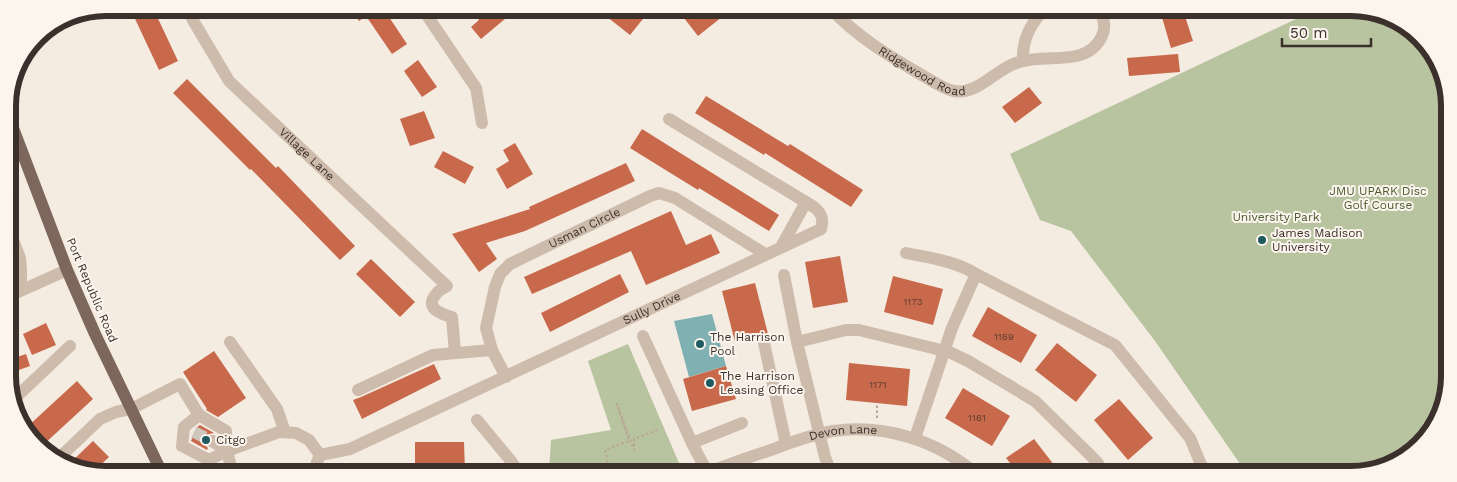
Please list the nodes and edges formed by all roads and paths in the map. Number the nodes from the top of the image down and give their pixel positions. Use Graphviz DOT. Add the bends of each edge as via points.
graph roads {
  1 [pos="191,16"];
  2 [pos="427,16"];
  3 [pos="838,16"];
  4 [pos="1038,16"];
  5 [pos="1102,16"];
  6 [pos="1023,61"];
  7 [pos="669,119"];
  8 [pos="482,123"];
  9 [pos="16,135"];
  10 [pos="806,202"];
  11 [pos="16,247"];
  12 [pos="780,247"];
  13 [pos="906,253"];
  14 [pos="765,254"];
  15 [pos="67,270"];
  16 [pos="784,274"];
  17 [pos="976,274"];
  18 [pos="16,289"];
  19 [pos="16,293"];
  20 [pos="643,336"];
  21 [pos="230,342"];
  22 [pos="797,342"];
  23 [pos="764,343"];
  24 [pos="70,346"];
  25 [pos="492,350"];
  26 [pos="944,350"];
  27 [pos="455,353"];
  28 [pos="506,376"];
  29 [pos="358,390"];
  30 [pos="18,395"];
  31 [pos="877,403"];
  32 [pos="130,409"];
  33 [pos="200,415"];
  34 [pos="477,420"];
  35 [pos="742,423"];
  36 [pos="660,429"];
  37 [pos="876,431"];
  38 [pos="285,432"];
  39 [pos="820,434"];
  40 [pos="915,438"];
  41 [pos="212,442"];
  42 [pos="692,443"];
  43 [pos="786,444"];
  44 [pos="227,451"];
  45 [pos="62,455"];
  46 [pos="320,455"];
  47 [pos="158,466"];
  48 [pos="231,466"];
  49 [pos="315,466"];
  50 [pos="514,466"];
  51 [pos="609,466"];
  52 [pos="703,466"];
  53 [pos="723,466"];
  54 [pos="829,466"];
  55 [pos="966,466"];
  56 [pos="1099,466"];
  57 [pos="1202,466"];
  1 -- 27 [label="street, Village Lane" via="229,81 447,286 437,293 432,305 439,314 452,317"];
  2 -- 8 [label="street" via="476,88"];
  3 -- 6 [label="street, Ridgewood Road" via="871,45 953,91 970,90 1010,65"];
  4 -- 6 [label="street" via="1026,38"];
  5 -- 6 [label="street, Ridgewood Road" via="1103,31 1090,51 1077,56"];
  7 -- 10 [label="street, Sully Drive"];
  9 -- 15 [label="main road, Port Republic Road"];
  10 -- 12 [label="street"];
  10 -- 12 [label="street, Sully Drive" via="821,212 821,229"];
  11 -- 18 [label="street" via="21,269"];
  12 -- 14 [label="street, Sully Drive"];
  13 -- 17 [label="street" via="956,264"];
  14 -- 25 [label="street, Usman Circle" via="675,198 659,194 650,196 510,264 500,274 495,287 486,328"];
  14 -- 28 [label="street, Sully Drive"];
  15 -- 19 [label="street"];
  15 -- 32 [label="main road, Port Republic Road"];
  16 -- 22 [label="street"];
  17 -- 26 [label="street"];
  17 -- 57 [label="street" via="1115,345 1190,438"];
  20 -- 42 [label="street"];
  21 -- 38 [label="street" via="277,409"];
  22 -- 26 [label="street" via="859,330"];
  22 -- 39 [label="street"];
  23 -- 43 [label="street"];
  24 -- 30 [label="street"];
  25 -- 27 [label="street"];
  25 -- 28 [label="street, Usman Circle"];
  26 -- 40 [label="street"];
  26 -- 56 [label="street" via="1035,401"];
  27 -- 29 [label="street" via="433,356"];
  28 -- 46 [label="street, Sully Drive" via="350,449"];
  31 -- 37 [label="path"];
  32 -- 33 [label="street" via="180,384"];
  32 -- 45 [label="street" via="100,419"];
  32 -- 47 [label="main road, Port Republic Road"];
  33 -- 44 [label="street" via="226,431"];
  33 -- 44 [label="street" via="182,446 209,460"];
  34 -- 50 [label="street"];
  35 -- 42 [label="street"];
  36 -- 51 [label="path" via="634,439 634,450 617,404 629,440 605,450"];
  37 -- 39 [label="street, Devon Lane" via="842,430"];
  37 -- 40 [label="street, Devon Lane"];
  38 -- 44 [label="street"];
  38 -- 46 [label="street" via="296,433 309,440"];
  39 -- 43 [label="street, Devon Lane"];
  39 -- 54 [label="street"];
  40 -- 55 [label="street, Devon Lane"];
  41 -- 44 [label="street"];
  42 -- 52 [label="street"];
  43 -- 53 [label="street, Devon Lane"];
  44 -- 48 [label="street"];
  46 -- 49 [label="street"];
}
